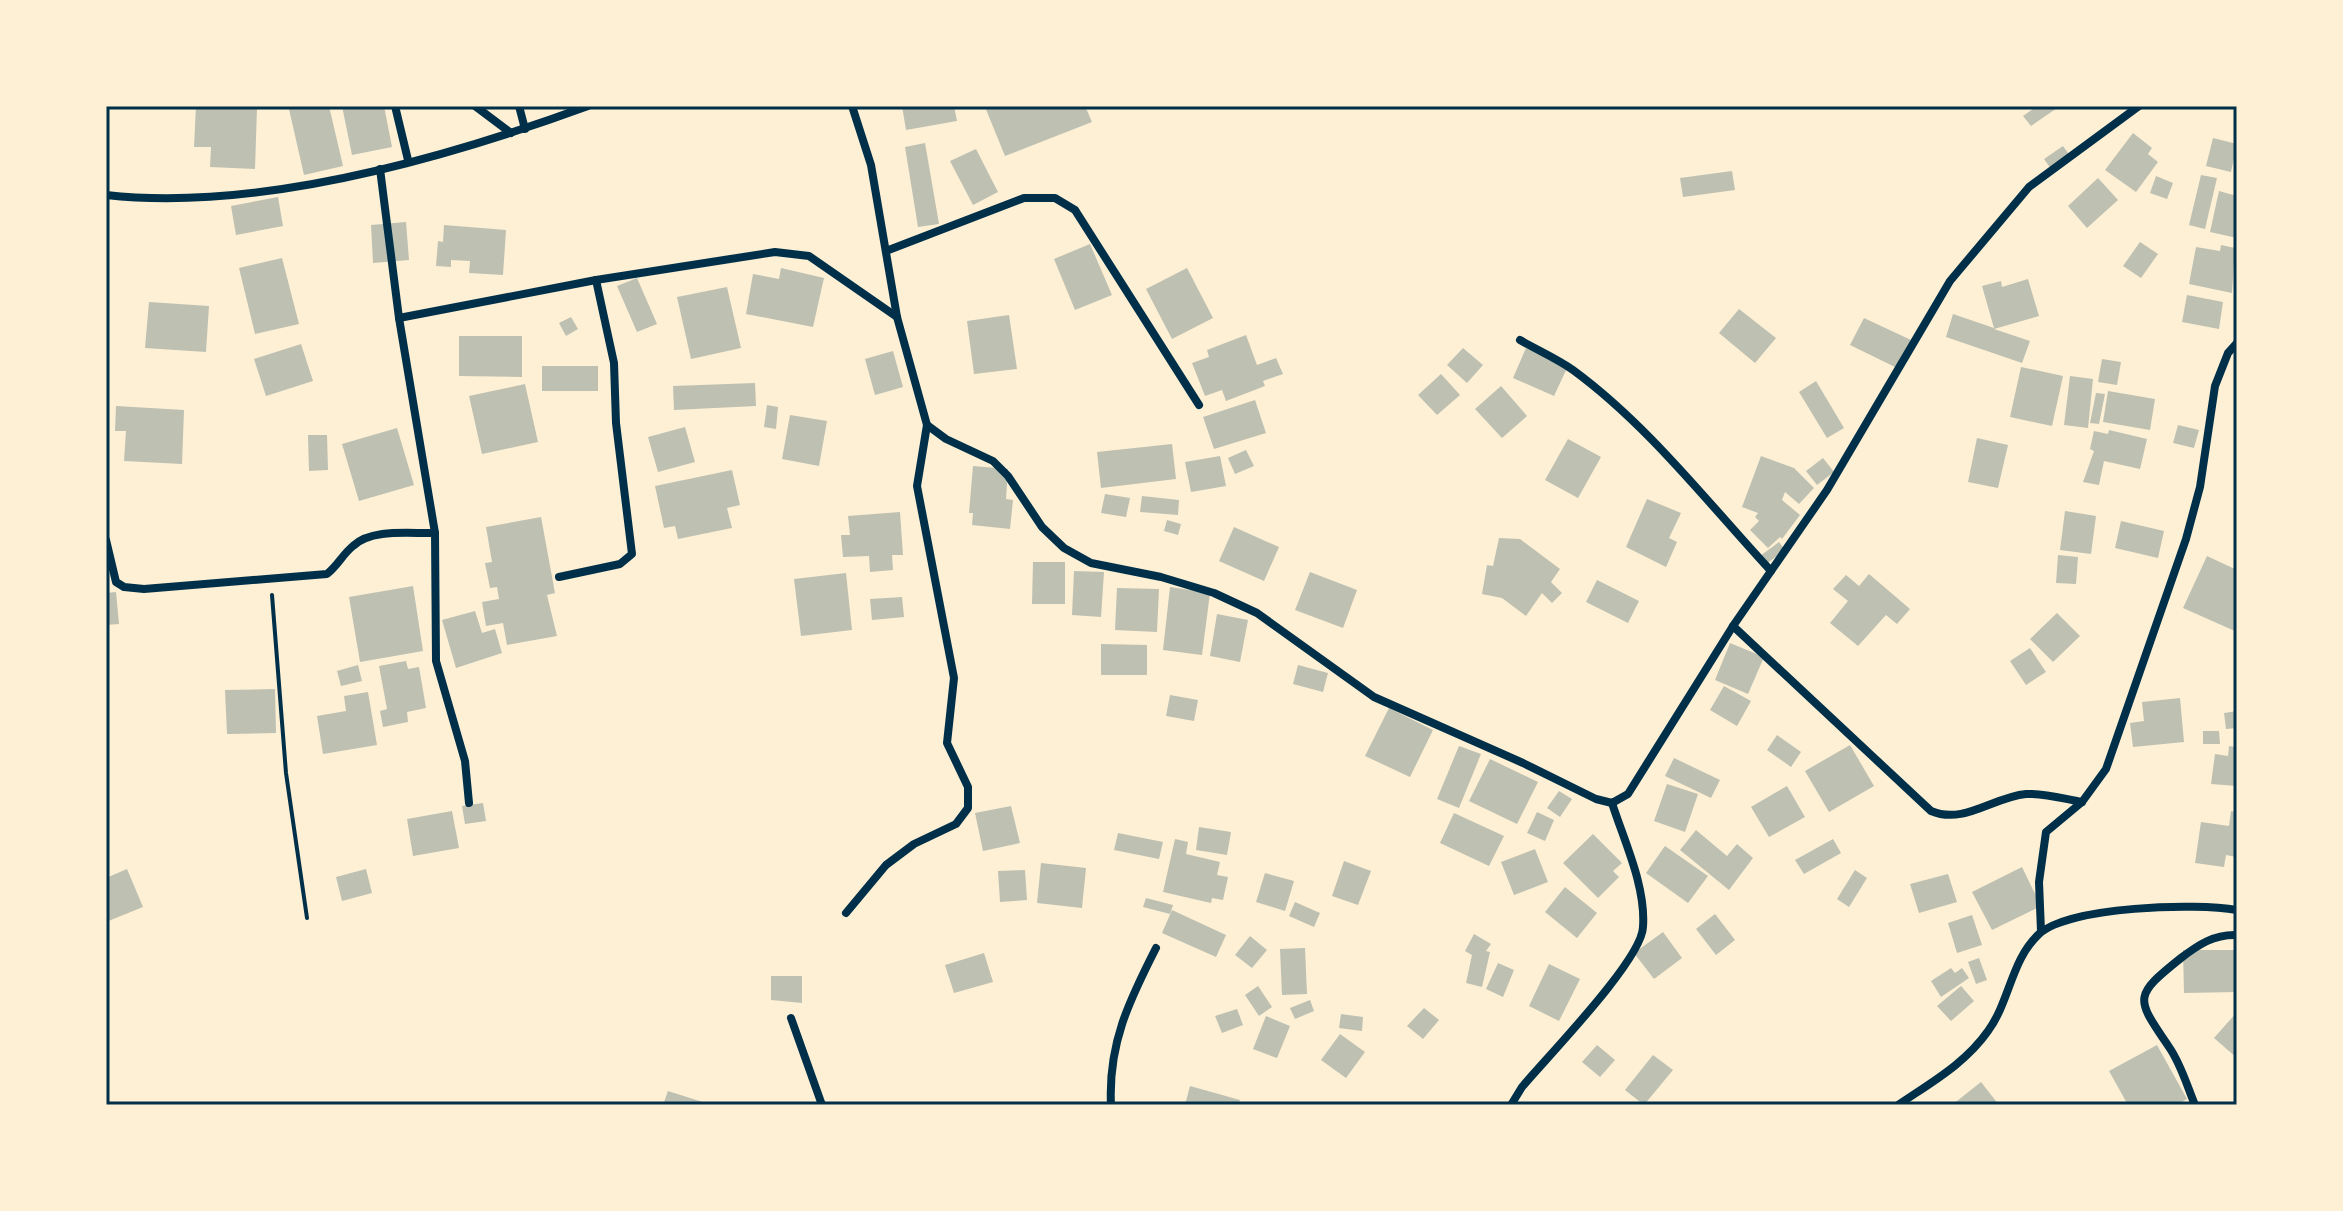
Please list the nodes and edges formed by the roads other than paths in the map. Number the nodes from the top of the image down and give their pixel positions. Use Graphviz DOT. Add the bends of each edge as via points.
graph roads {
  1 [pos="395,106"];
  2 [pos="475,106"];
  3 [pos="519,106"];
  4 [pos="588,106"];
  5 [pos="852,106"];
  6 [pos="2139,106"];
  7 [pos="525,129"];
  8 [pos="511,133"];
  9 [pos="408,160"];
  10 [pos="380,169"];
  11 [pos="106,195"];
  12 [pos="886,251"];
  13 [pos="596,280"];
  14 [pos="897,317"];
  15 [pos="399,318"];
  16 [pos="1520,340"];
  17 [pos="2237,343"];
  18 [pos="1199,405"];
  19 [pos="927,425"];
  20 [pos="435,533"];
  21 [pos="106,540"];
  22 [pos="1771,571"];
  23 [pos="559,577"];
  24 [pos="1733,626"];
  25 [pos="2082,802"];
  26 [pos="469,803"];
  27 [pos="1612,803"];
  28 [pos="2237,910"];
  29 [pos="846,913"];
  30 [pos="2041,931"];
  31 [pos="2237,935"];
  32 [pos="1156,948"];
  33 [pos="791,1018"];
  34 [pos="822,1105"];
  35 [pos="1111,1105"];
  36 [pos="1511,1105"];
  37 [pos="1898,1105"];
  38 [pos="2195,1105"];
  1 -- 9 [label="street"];
  2 -- 8 [label="street"];
  3 -- 7 [label="street"];
  4 -- 7 [label="street"];
  5 -- 12 [label="street" via="871,165"];
  6 -- 22 [label="street" via="2029,187 1950,281 1827,490"];
  7 -- 8 [label="street"];
  8 -- 9 [label="street"];
  9 -- 10 [label="street"];
  10 -- 11 [label="street" via="226,197 146,200"];
  10 -- 15 [label="street"];
  12 -- 14 [label="street"];
  12 -- 18 [label="street" via="1024,198 1055,198 1075,210"];
  13 -- 14 [label="street" via="775,252 809,256"];
  13 -- 15 [label="street"];
  13 -- 23 [label="street" via="614,363 616,423 634,541 632,554 620,564"];
  14 -- 19 [label="street"];
  15 -- 20 [label="street"];
  16 -- 22 [label="street" via="1605,395"];
  17 -- 25 [label="street" via="2215,386 2200,487 2186,539 2106,769"];
  19 -- 27 [label="street" via="1001,468 1042,527 1091,563 1214,593 1257,613 1374,697"];
  19 -- 29 [label="street" via="917,486 954,678 947,743 968,787 968,808 956,824 886,865"];
  20 -- 21 [label="street" via="366,538 327,574 144,589 116,582"];
  20 -- 26 [label="street" via="436,661 465,761"];
  22 -- 24 [label="street"];
  24 -- 25 [label="street" via="1931,811 1957,816 2025,794"];
  24 -- 27 [label="street" via="1628,794"];
  25 -- 30 [label="street" via="2046,832 2039,882"];
  27 -- 36 [label="street" via="1642,898 1644,930 1619,974"];
  28 -- 30 [label="street" via="2139,906"];
  30 -- 37 [label="street" via="2022,953 1989,1030 1962,1061"];
  31 -- 38 [label="street" via="2203,941 2150,983 2143,1001"];
  32 -- 35 [label="street" via="1123,1014 1110,1080"];
  33 -- 34 [label="street"];
}
